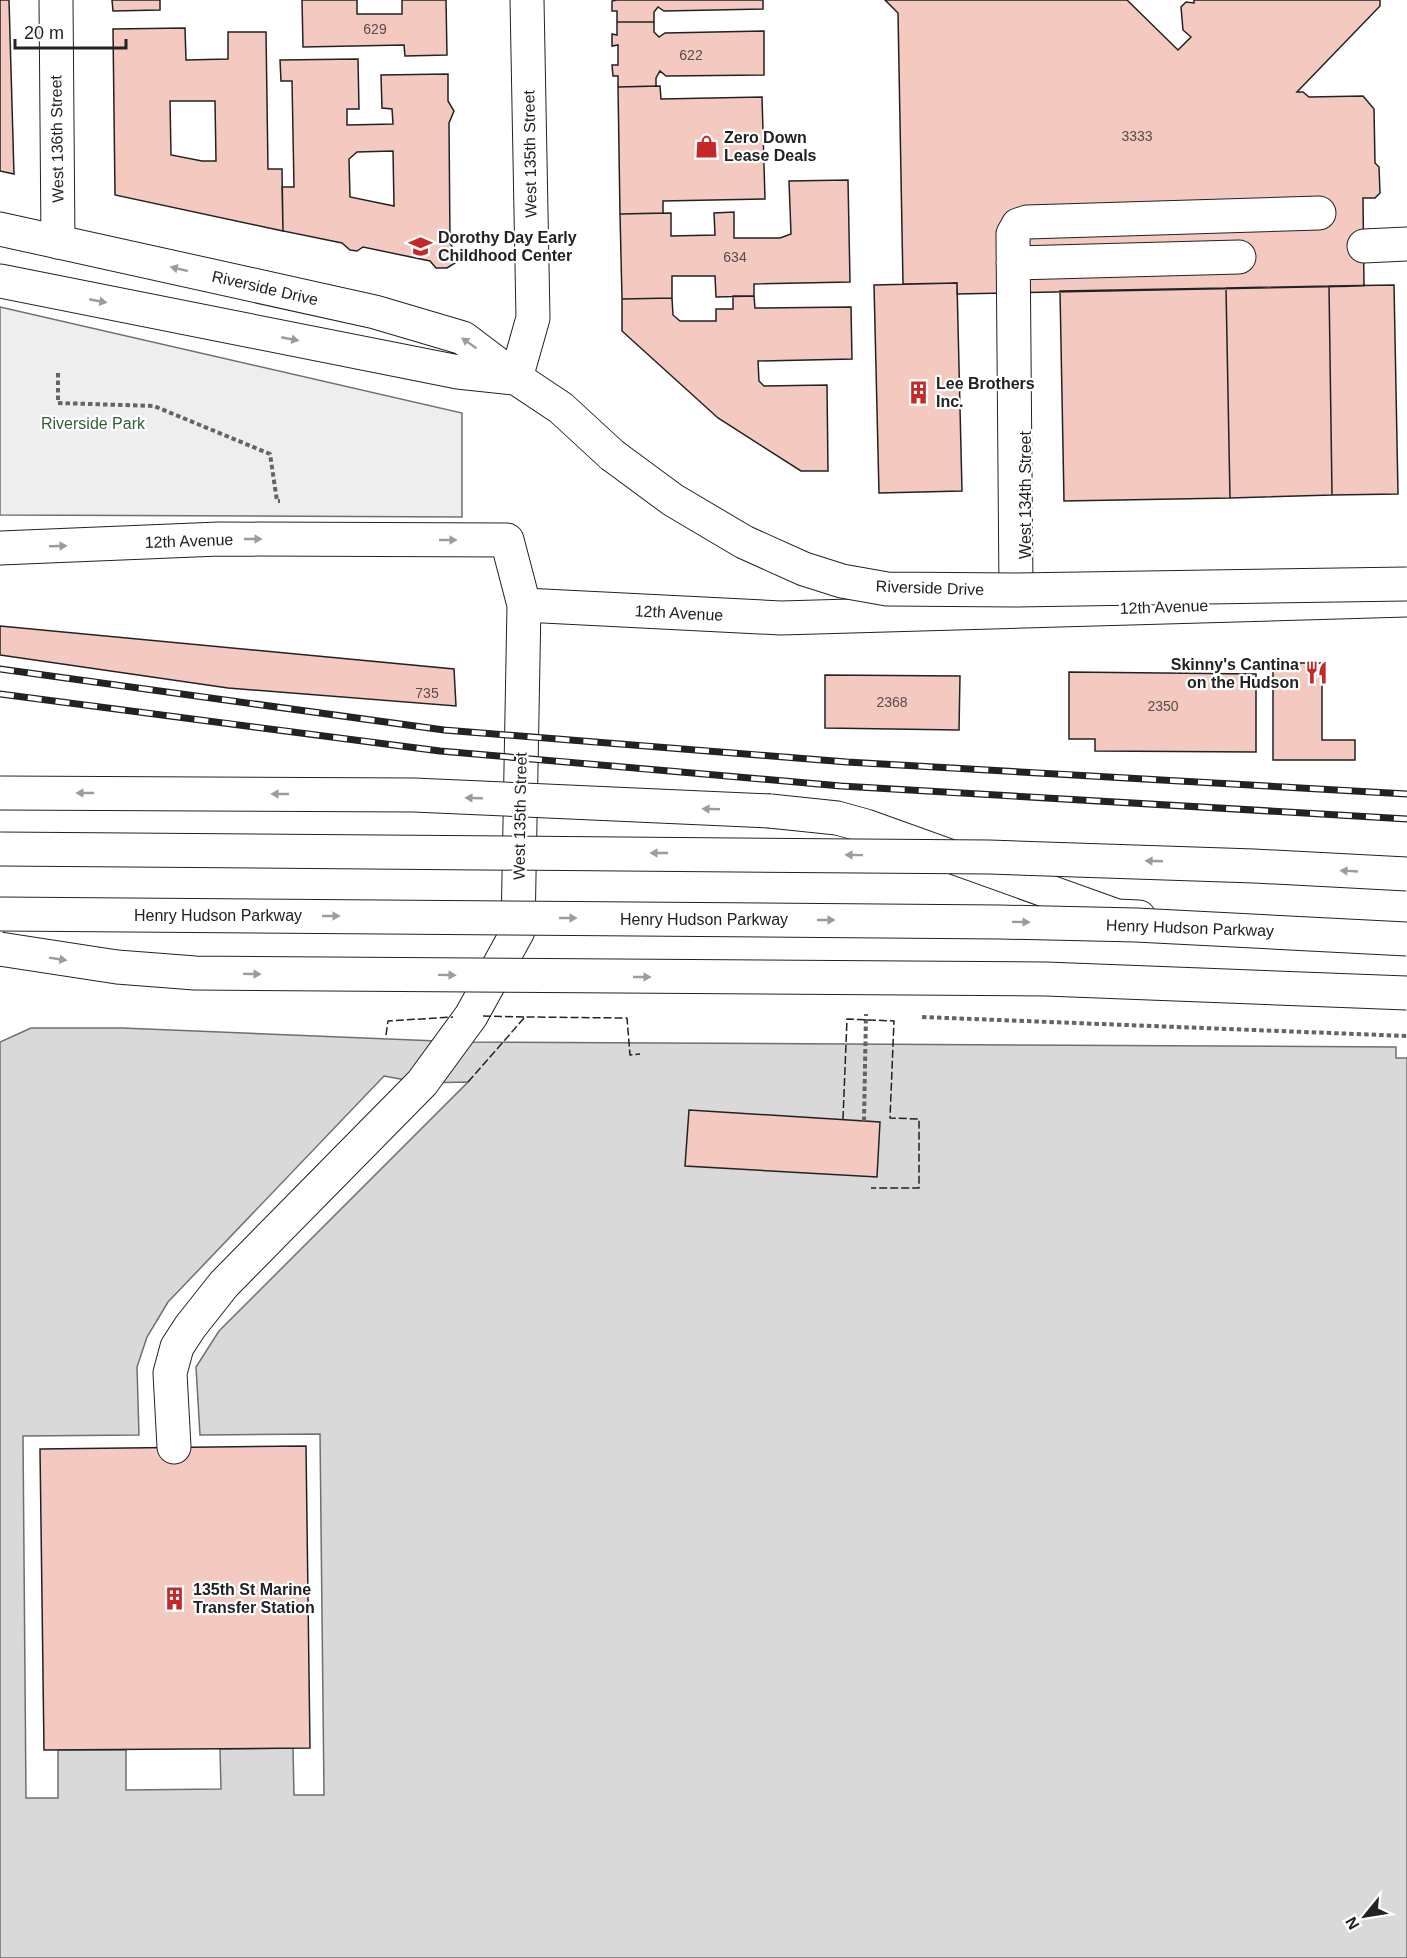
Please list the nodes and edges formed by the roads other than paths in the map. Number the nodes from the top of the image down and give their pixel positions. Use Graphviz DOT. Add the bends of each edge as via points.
graph roads {
  1 [pos="56,0"];
  2 [pos="527,0"];
  3 [pos="1319,213"];
  4 [pos="0,230"];
  5 [pos="58,242"];
  6 [pos="1407,244"];
  7 [pos="1364,246"];
  8 [pos="1239,257"];
  9 [pos="0,281"];
  10 [pos="1017,288"];
  11 [pos="52,292"];
  12 [pos="516,378"];
  13 [pos="0,548"];
  14 [pos="1407,584"];
  15 [pos="1407,600"];
  16 [pos="1021,601"];
  17 [pos="524,605"];
  18 [pos="0,792"];
  19 [pos="0,849"];
  20 [pos="1407,874"];
  21 [pos="0,914"];
  22 [pos="1407,931"];
  23 [pos="1407,939"];
  24 [pos="0,949"];
  25 [pos="1407,993"];
  26 [pos="174,1448"];
  1 -- 5 [label="main road, West 136th Street"];
  2 -- 12 [label="main road, West 135th Street" via="533,318"];
  3 -- 10 [label="main road" via="1027,222 1018,225 1013,234"];
  4 -- 5 [label="main road, Riverside Drive"];
  5 -- 11 [label="main road, West 136th Street"];
  12 -- 5 [label="main road, Riverside Drive, one-way" via="463,338 375,312"];
  6 -- 7 [label="main road"];
  8 -- 10 [label="main road"];
  9 -- 11 [label="main road, Riverside Drive"];
  10 -- 16 [label="main road"];
  11 -- 12 [label="main road, Riverside Drive, one-way" via="458,372"];
  12 -- 16 [label="main road, Riverside Drive, bridge" via="561,408 612,455 673,500 735,537 813,572 887,589"];
  13 -- 17 [label="main road, 12th Avenue, one-way" via="219,539 507,540"];
  14 -- 16 [label="main road, Riverside Drive, bridge"];
  15 -- 16 [label="main road, 12th Avenue"];
  16 -- 17 [label="main road, 12th Avenue" via="781,618"];
  17 -- 26 [label="main road, West 135th Street" via="518,931 471,1016 422,1083 224,1284 190,1326 177,1347 170,1373"];
  22 -- 18 [label="main road, one-way, bridge" via="1118,916 866,826 837,818 770,811 414,795"];
  20 -- 19 [label="main road, one-way, bridge" via="989,857"];
  21 -- 23 [label="main road, Henry Hudson Parkway, one-way, bridge" via="1000,922"];
  24 -- 25 [label="main road, one-way, bridge" via="117,967 195,973 1046,979"];
}
